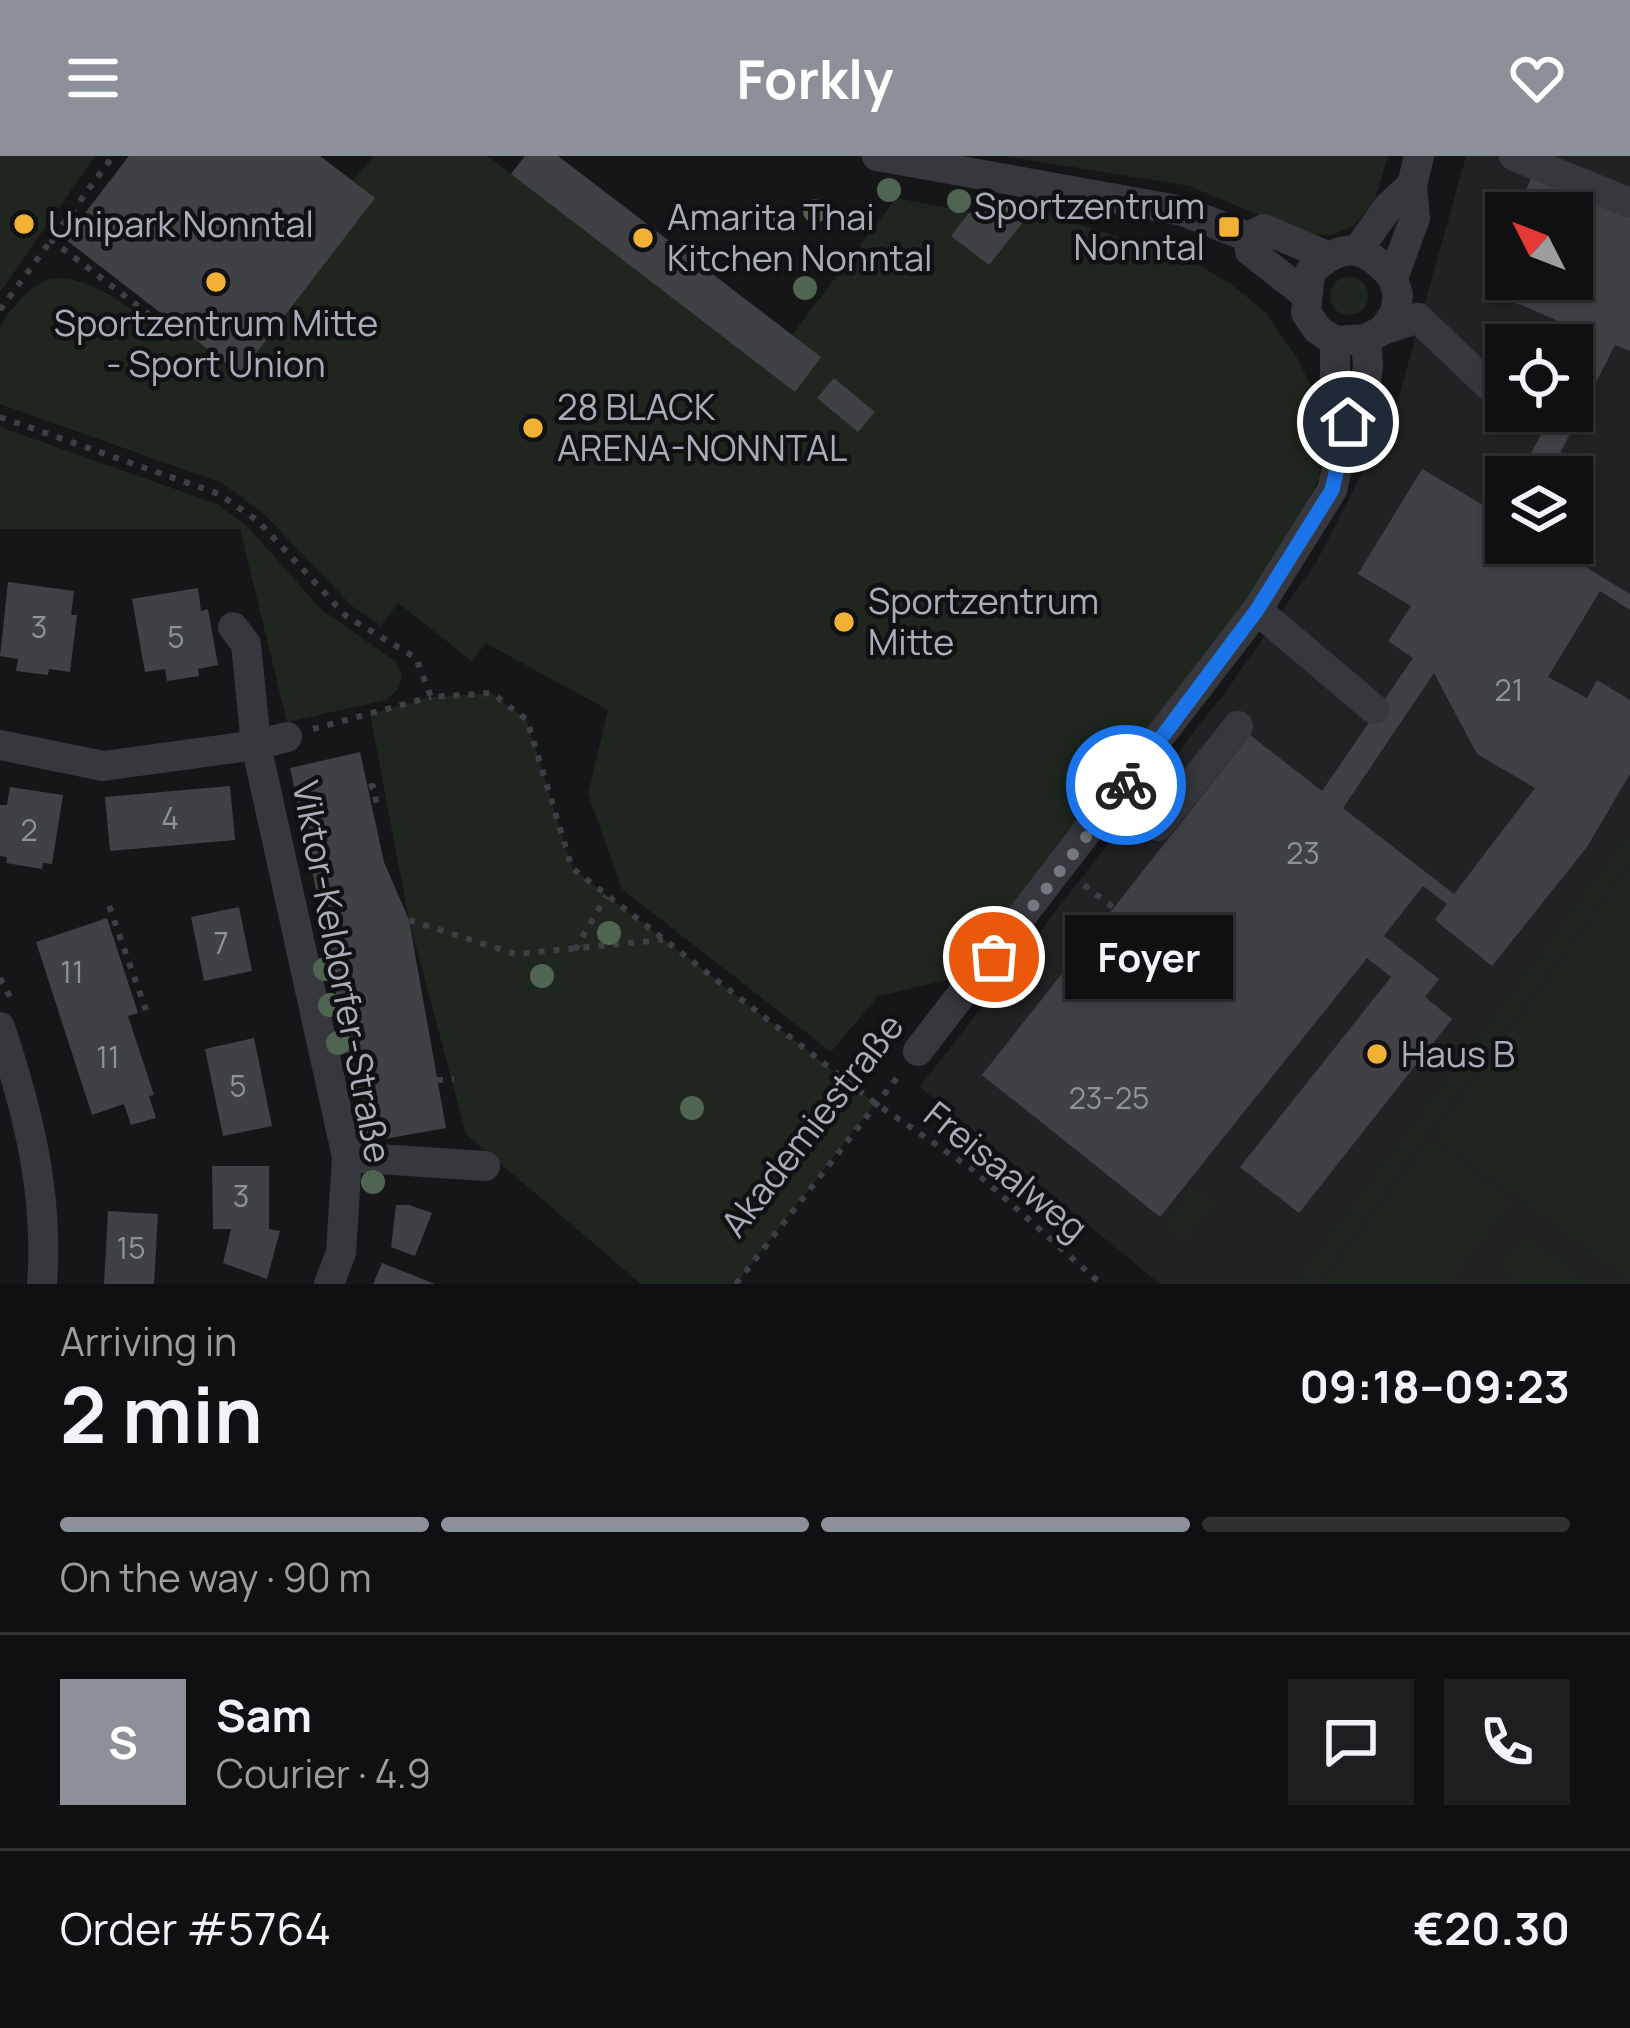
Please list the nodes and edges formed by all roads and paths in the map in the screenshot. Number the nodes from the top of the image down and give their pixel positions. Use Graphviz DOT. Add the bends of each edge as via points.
graph roads {
  1 [pos="113,156"];
  2 [pos="877,156"];
  3 [pos="1514,156"];
  4 [pos="1415,170"];
  5 [pos="1630,203"];
  6 [pos="1248,237"];
  7 [pos="50,239"];
  8 [pos="1342,253"];
  9 [pos="1393,278"];
  10 [pos="1305,294"];
  11 [pos="0,310"];
  12 [pos="167,328"];
  13 [pos="1362,337"];
  14 [pos="1485,382"];
  15 [pos="0,417"];
  16 [pos="1257,610"];
  17 [pos="233,627"];
  18 [pos="431,697"];
  19 [pos="1374,709"];
  20 [pos="1238,726"];
  21 [pos="287,736"];
  22 [pos="1158,744"];
  23 [pos="0,745"];
  24 [pos="256,746"];
  25 [pos="1197,776"];
  26 [pos="369,787"];
  27 [pos="378,810"];
  28 [pos="1158,826"];
  29 [pos="1072,876"];
  30 [pos="607,895"];
  31 [pos="110,906"];
  32 [pos="1114,908"];
  33 [pos="409,920"];
  34 [pos="665,940"];
  35 [pos="574,950"];
  36 [pos="146,1010"];
  37 [pos="0,1027"];
  38 [pos="918,1051"];
  39 [pos="454,1079"];
  40 [pos="437,1080"];
  41 [pos="875,1103"];
  42 [pos="347,1157"];
  43 [pos="485,1166"];
  44 [pos="42,1284"];
  45 [pos="328,1284"];
  46 [pos="736,1284"];
  47 [pos="1101,1284"];
  1 -- 7 [label="path"];
  2 -- 6 [label="street" via="1183,212"];
  3 -- 5 [label="street"];
  4 -- 8 [label="street, Akademiestraße"];
  4 -- 9 [label="street, Akademiestraße" via="1415,218"];
  6 -- 8 [label="street" via="1264,229"];
  6 -- 10 [label="street" via="1250,251"];
  7 -- 11 [label="path"];
  7 -- 12 [label="path"];
  8 -- 9 [label="street" via="1378,260"];
  8 -- 10 [label="street, Akademiestraße" via="1310,272"];
  9 -- 13 [label="street, Akademiestraße" via="1395,314"];
  10 -- 13 [label="street" via="1318,330"];
  13 -- 14 [label="street" via="1418,318"];
  13 -- 16 [label="street, Akademiestraße" via="1335,410 1348,422 1332,490"];
  15 -- 18 [label="path" via="219,494 258,520 346,616 416,658"];
  16 -- 19 [label="street"];
  16 -- 22 [label="street, Akademiestraße"];
  17 -- 24 [label="street, Viktor-Keldorfer-Straße" via="246,644"];
  18 -- 21 [label="path, Freisaalweg"];
  18 -- 30 [label="path, Freisaalweg" via="492,693 527,720 572,868"];
  20 -- 25 [label="street"];
  21 -- 24 [label="street"];
  22 -- 25 [label="street"];
  22 -- 38 [label="street, Akademiestraße"];
  23 -- 24 [label="street" via="103,766"];
  24 -- 42 [label="street, Viktor-Keldorfer-Straße"];
  25 -- 28 [label="street"];
  26 -- 27 [label="path"];
  29 -- 32 [label="path"];
  30 -- 34 [label="path, Freisaalweg"];
  30 -- 35 [label="path"];
  31 -- 36 [label="path"];
  33 -- 35 [label="path" via="515,954"];
  34 -- 35 [label="path"];
  34 -- 41 [label="path, Freisaalweg"];
  37 -- 44 [label="street" via="40,1177"];
  38 -- 41 [label="path, Akademiestraße"];
  39 -- 40 [label="path"];
  41 -- 46 [label="path, Akademiestraße"];
  41 -- 47 [label="path, Freisaalweg" via="972,1169"];
  42 -- 43 [label="street"];
  42 -- 45 [label="street, Viktor-Keldorfer-Straße" via="341,1253"];
}
